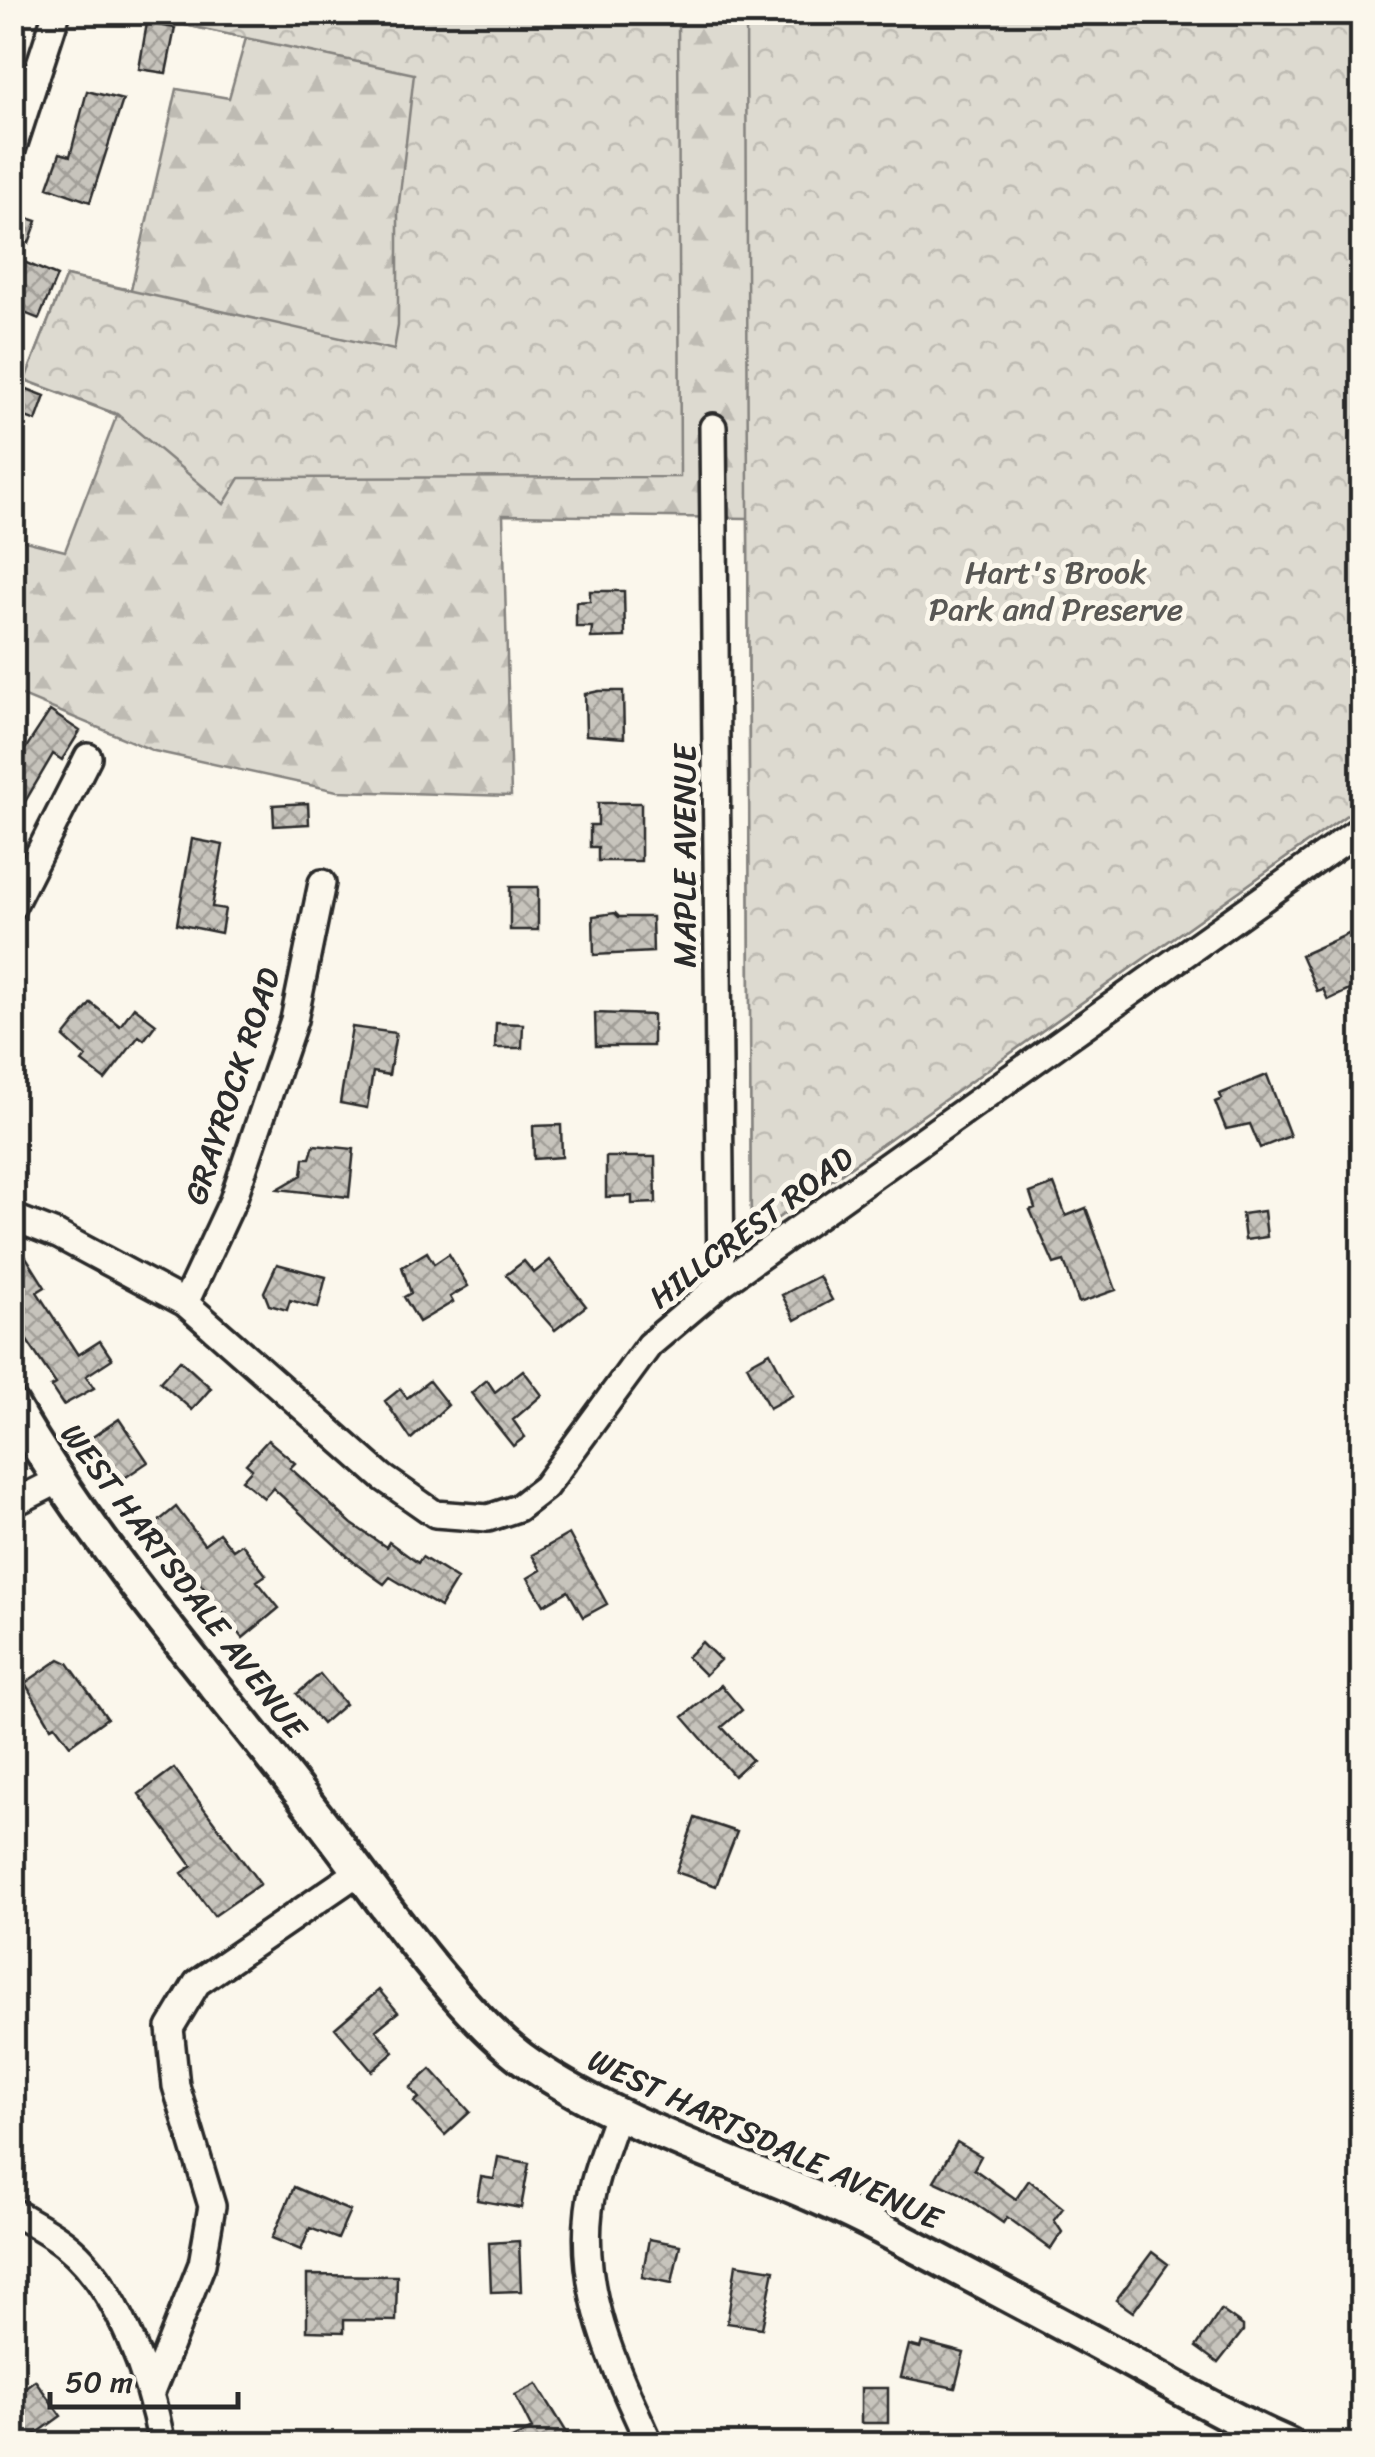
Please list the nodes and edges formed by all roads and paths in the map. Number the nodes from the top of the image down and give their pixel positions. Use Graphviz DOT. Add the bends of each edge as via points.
graph roads {
  1 [pos="57,12"];
  2 [pos="12,150"];
  3 [pos="713,427"];
  4 [pos="88,758"];
  5 [pos="1362,828"];
  6 [pos="322,883"];
  7 [pos="12,906"];
  8 [pos="12,1217"];
  9 [pos="721,1284"];
  10 [pos="185,1303"];
  11 [pos="12,1404"];
  12 [pos="60,1479"];
  13 [pos="12,1504"];
  14 [pos="360,1871"];
  15 [pos="617,2114"];
  16 [pos="12,2211"];
  17 [pos="152,2390"];
  18 [pos="162,2444"];
  19 [pos="650,2444"];
  20 [pos="1289,2444"];
  1 -- 2 [label="street"];
  3 -- 9 [label="street, MAPLE AVENUE"];
  4 -- 7 [label="street"];
  5 -- 9 [label="street, HILLCREST ROAD"];
  6 -- 10 [label="street, GRAYROCK ROAD" via="294,1020 233,1200"];
  8 -- 10 [label="street, HILLCREST ROAD"];
  9 -- 10 [label="street, HILLCREST ROAD" via="649,1345 545,1487 518,1508 488,1518 435,1514"];
  11 -- 12 [label="main road, WEST HARTSDALE AVENUE"];
  12 -- 13 [label="street"];
  12 -- 14 [label="main road, WEST HARTSDALE AVENUE"];
  14 -- 15 [label="main road, WEST HARTSDALE AVENUE" via="471,2010 528,2063"];
  14 -- 17 [label="street" via="197,1982 170,2028 176,2086 212,2206 202,2264"];
  15 -- 19 [label="street" via="589,2210 588,2254 601,2336"];
  15 -- 20 [label="main road, WEST HARTSDALE AVENUE" via="865,2221 1215,2412"];
  16 -- 17 [label="street" via="68,2245 90,2272"];
  17 -- 18 [label="street"];
}
